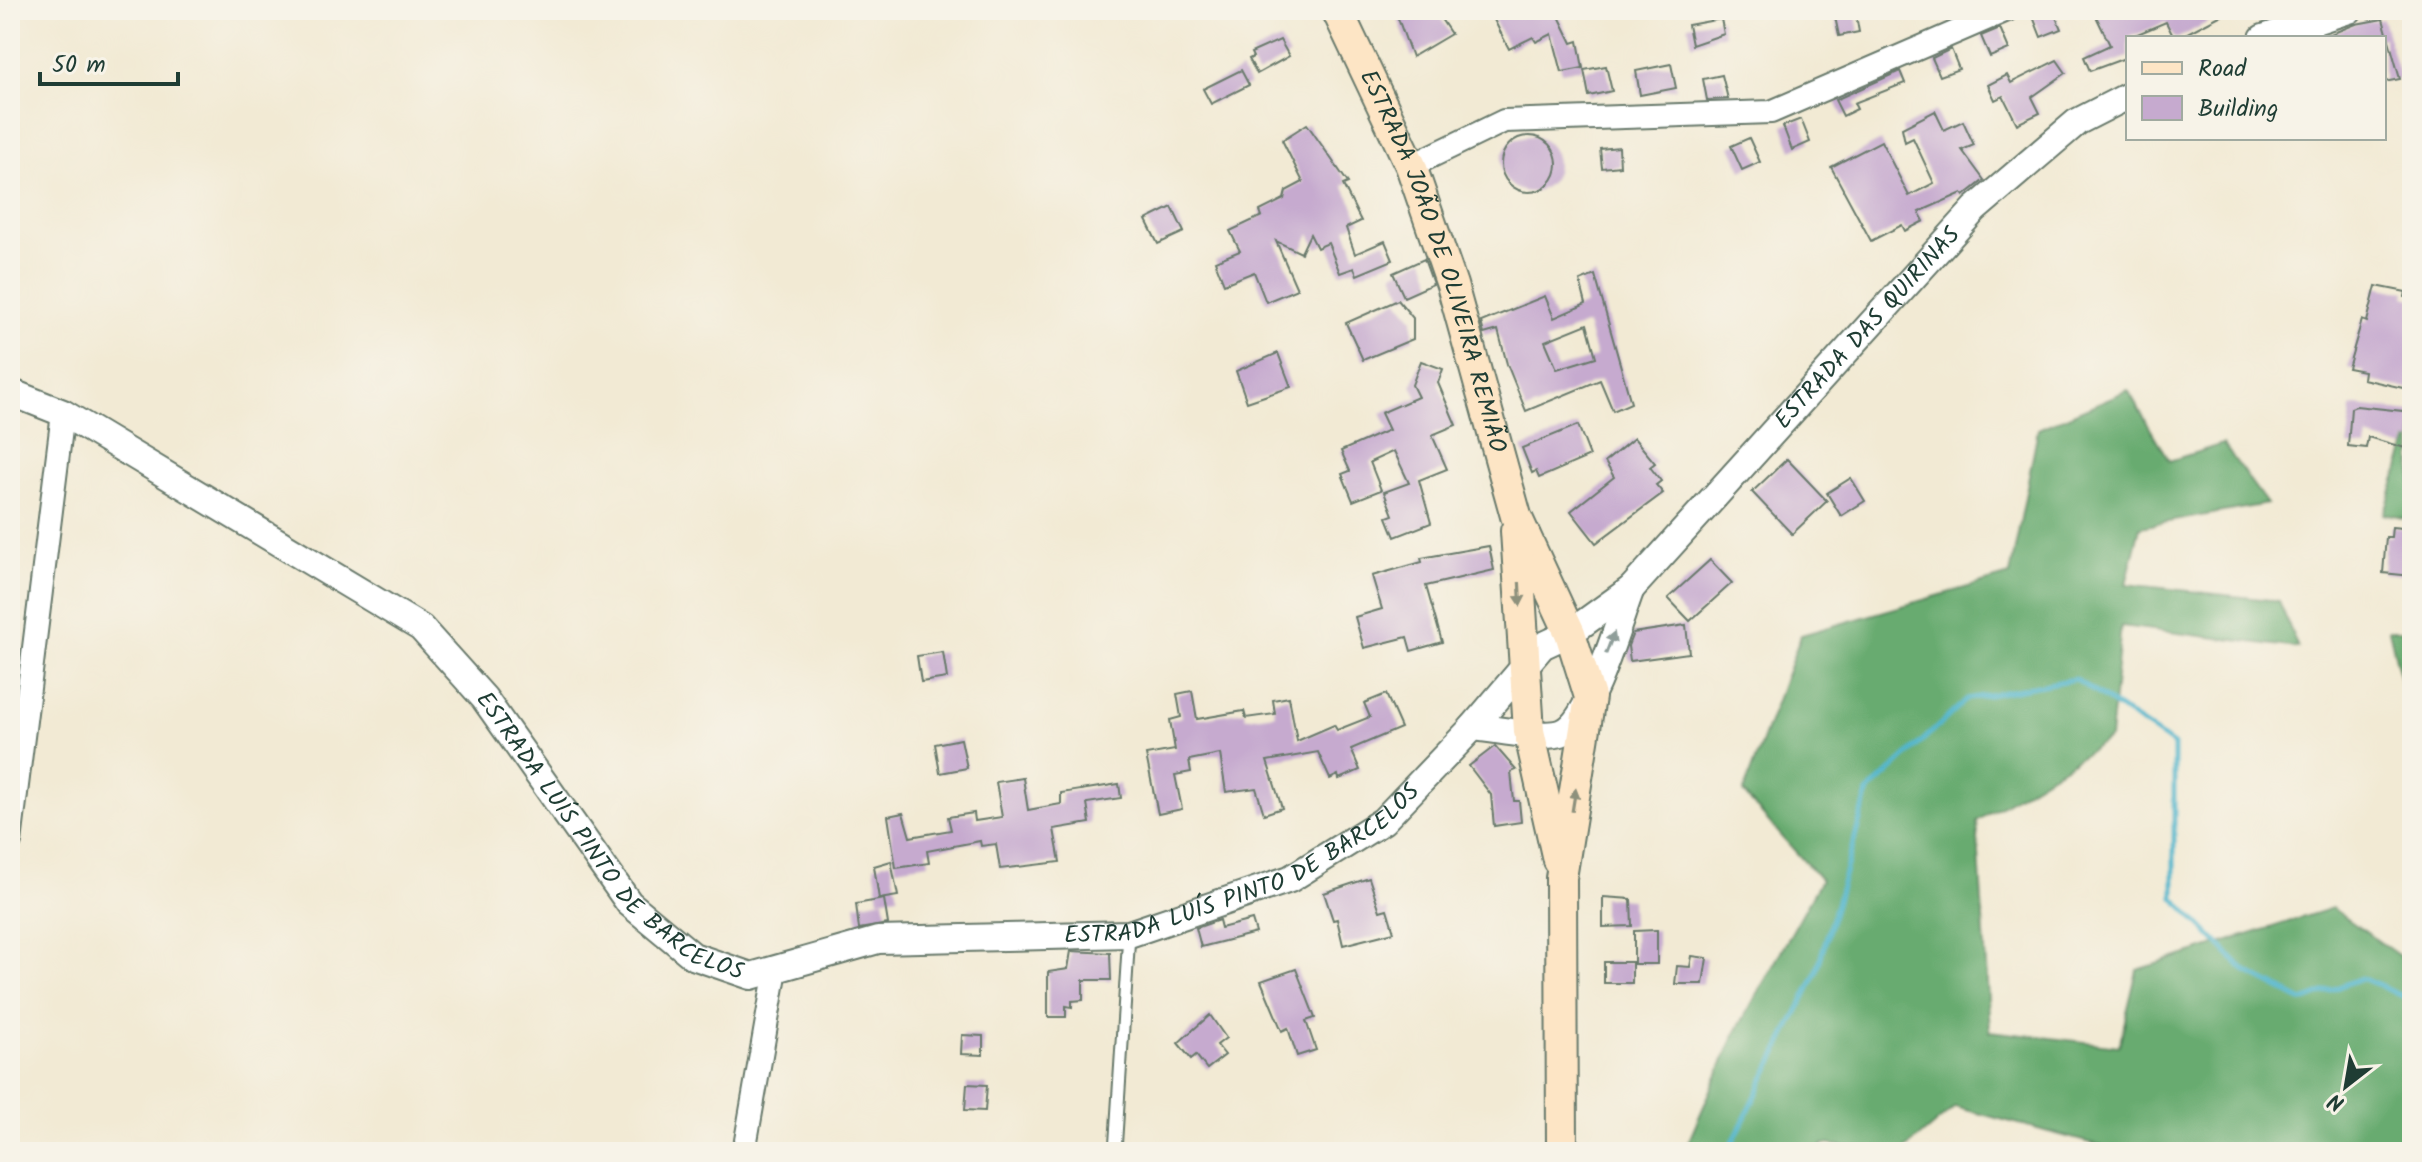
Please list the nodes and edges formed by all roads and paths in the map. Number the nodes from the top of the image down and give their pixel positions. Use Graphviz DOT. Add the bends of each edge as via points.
graph roads {
  1 [pos="1337,10"];
  2 [pos="2007,10"];
  3 [pos="2349,10"];
  4 [pos="2269,36"];
  5 [pos="2126,97"];
  6 [pos="1411,166"];
  7 [pos="10,392"];
  8 [pos="63,413"];
  9 [pos="1516,516"];
  10 [pos="1631,589"];
  11 [pos="1570,633"];
  12 [pos="1524,666"];
  13 [pos="1590,697"];
  14 [pos="1473,727"];
  15 [pos="1529,731"];
  16 [pos="10,842"];
  17 [pos="1561,878"];
  18 [pos="1129,934"];
  19 [pos="776,969"];
  20 [pos="744,1152"];
  21 [pos="1115,1152"];
  22 [pos="1562,1152"];
  1 -- 6 [label="main road, ESTRADA JOÃO DE OLIVEIRA REMIÃO"];
  2 -- 6 [label="street" via="1771,112 1504,121"];
  3 -- 4 [label="street"];
  5 -- 10 [label="street, ESTRADA DAS QUIRINAS" via="2077,122 1975,209"];
  6 -- 9 [label="main road, ESTRADA JOÃO DE OLIVEIRA REMIÃO" via="1452,285"];
  7 -- 8 [label="street, ESTRADA LUÍS PINTO DE BARCELOS"];
  8 -- 16 [label="street"];
  8 -- 19 [label="street, ESTRADA LUÍS PINTO DE BARCELOS" via="421,628 484,698 629,903 693,956 751,976"];
  9 -- 11 [label="main road, ESTRADA JOÃO DE OLIVEIRA REMIÃO"];
  9 -- 12 [label="main road, ESTRADA JOÃO DE OLIVEIRA REMIÃO, one-way"];
  10 -- 11 [label="street, ESTRADA DAS QUIRINAS"];
  13 -- 10 [label="street, ESTRADA DAS QUIRINAS, one-way"];
  11 -- 12 [label="street, ESTRADA LUÍS PINTO DE BARCELOS" via="1542,646"];
  11 -- 13 [label="main road, ESTRADA JOÃO DE OLIVEIRA REMIÃO"];
  12 -- 14 [label="street, ESTRADA LUÍS PINTO DE BARCELOS"];
  12 -- 15 [label="main road, ESTRADA JOÃO DE OLIVEIRA REMIÃO"];
  13 -- 15 [label="street, ESTRADA DAS QUIRINAS" via="1571,727 1552,734"];
  17 -- 13 [label="main road, ESTRADA JOÃO DE OLIVEIRA REMIÃO, one-way"];
  14 -- 15 [label="street"];
  14 -- 18 [label="street, ESTRADA LUÍS PINTO DE BARCELOS" via="1383,821 1290,879"];
  15 -- 17 [label="main road, ESTRADA JOÃO DE OLIVEIRA REMIÃO"];
  17 -- 22 [label="main road, ESTRADA JOÃO DE OLIVEIRA REMIÃO"];
  18 -- 19 [label="street, ESTRADA LUÍS PINTO DE BARCELOS" via="878,940"];
  18 -- 21 [label="lane"];
  19 -- 20 [label="street"];
}
